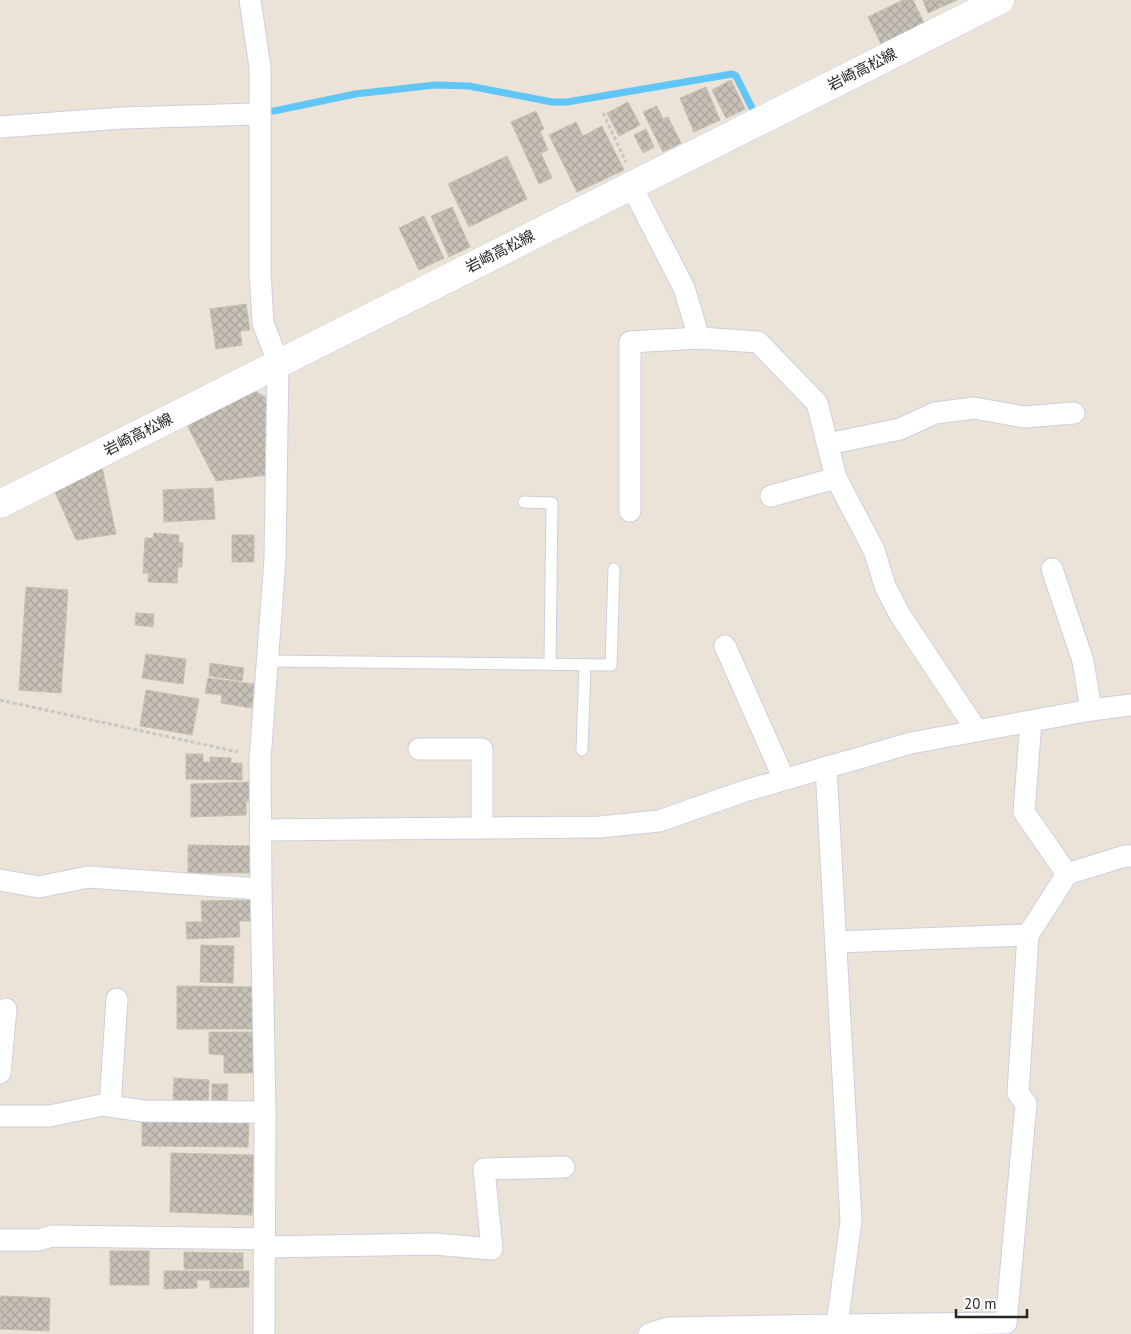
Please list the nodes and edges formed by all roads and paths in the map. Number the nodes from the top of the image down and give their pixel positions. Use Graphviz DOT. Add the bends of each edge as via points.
graph roads {
  1 [pos="250,0"];
  2 [pos="1000,0"];
  3 [pos="603,113"];
  4 [pos="259,114"];
  5 [pos="0,127"];
  6 [pos="634,184"];
  7 [pos="699,338"];
  8 [pos="278,362"];
  9 [pos="1074,413"];
  10 [pos="828,444"];
  11 [pos="836,478"];
  12 [pos="771,496"];
  13 [pos="524,502"];
  14 [pos="0,504"];
  15 [pos="630,511"];
  16 [pos="1052,569"];
  17 [pos="614,570"];
  18 [pos="725,646"];
  19 [pos="267,661"];
  20 [pos="550,664"];
  21 [pos="584,665"];
  22 [pos="0,700"];
  23 [pos="1131,705"];
  24 [pos="1091,710"];
  25 [pos="1031,721"];
  26 [pos="977,731"];
  27 [pos="419,749"];
  28 [pos="582,750"];
  29 [pos="244,754"];
  30 [pos="826,767"];
  31 [pos="784,779"];
  32 [pos="482,827"];
  33 [pos="260,830"];
  34 [pos="1131,856"];
  35 [pos="1067,874"];
  36 [pos="0,880"];
  37 [pos="261,889"];
  38 [pos="1028,934"];
  39 [pos="836,942"];
  40 [pos="117,999"];
  41 [pos="6,1009"];
  42 [pos="0,1073"];
  43 [pos="110,1106"];
  44 [pos="265,1112"];
  45 [pos="0,1116"];
  46 [pos="564,1167"];
  47 [pos="0,1240"];
  48 [pos="265,1243"];
  49 [pos="837,1325"];
  50 [pos="1011,1328"];
  51 [pos="264,1334"];
  52 [pos="649,1334"];
  1 -- 4 [label="street" via="260,67"];
  2 -- 6 [label="main road, 岩崎高松線"];
  3 -- 6 [label="path"];
  4 -- 5 [label="street" via="122,118"];
  4 -- 8 [label="street" via="263,323"];
  6 -- 7 [label="street" via="684,288"];
  6 -- 8 [label="main road, 岩崎高松線"];
  7 -- 10 [label="street" via="758,342 817,403"];
  7 -- 15 [label="street" via="630,342"];
  8 -- 14 [label="main road, 岩崎高松線"];
  8 -- 19 [label="street" via="275,559"];
  9 -- 10 [label="street" via="1024,417 974,408 935,413 900,429"];
  10 -- 11 [label="street"];
  11 -- 12 [label="street"];
  11 -- 26 [label="street" via="874,550 885,586 900,616"];
  13 -- 20 [label="lane" via="552,502"];
  16 -- 24 [label="street" via="1083,661"];
  17 -- 21 [label="lane" via="611,665"];
  18 -- 31 [label="street"];
  19 -- 20 [label="lane"];
  19 -- 33 [label="street" via="260,759"];
  20 -- 21 [label="lane"];
  21 -- 28 [label="lane"];
  22 -- 29 [label="path"];
  23 -- 24 [label="street"];
  24 -- 25 [label="street"];
  25 -- 26 [label="street"];
  25 -- 35 [label="street" via="1024,812"];
  26 -- 30 [label="street" via="911,743"];
  27 -- 32 [label="street" via="482,748"];
  30 -- 31 [label="street"];
  30 -- 39 [label="street"];
  31 -- 32 [label="street" via="659,821 600,827"];
  32 -- 33 [label="street"];
  33 -- 37 [label="street"];
  34 -- 35 [label="street"];
  35 -- 38 [label="street"];
  36 -- 37 [label="street" via="39,887 88,877"];
  37 -- 44 [label="street"];
  38 -- 39 [label="street"];
  38 -- 50 [label="street" via="1018,1094 1026,1104"];
  39 -- 49 [label="street" via="852,1221"];
  40 -- 43 [label="street"];
  41 -- 42 [label="street"];
  43 -- 44 [label="street" via="144,1110"];
  43 -- 45 [label="street" via="50,1116"];
  44 -- 48 [label="street"];
  46 -- 48 [label="street" via="484,1169 492,1249 435,1244"];
  47 -- 48 [label="street" via="39,1240 52,1236"];
  48 -- 51 [label="street"];
  49 -- 50 [label="street"];
  49 -- 52 [label="street" via="668,1328"];
}
